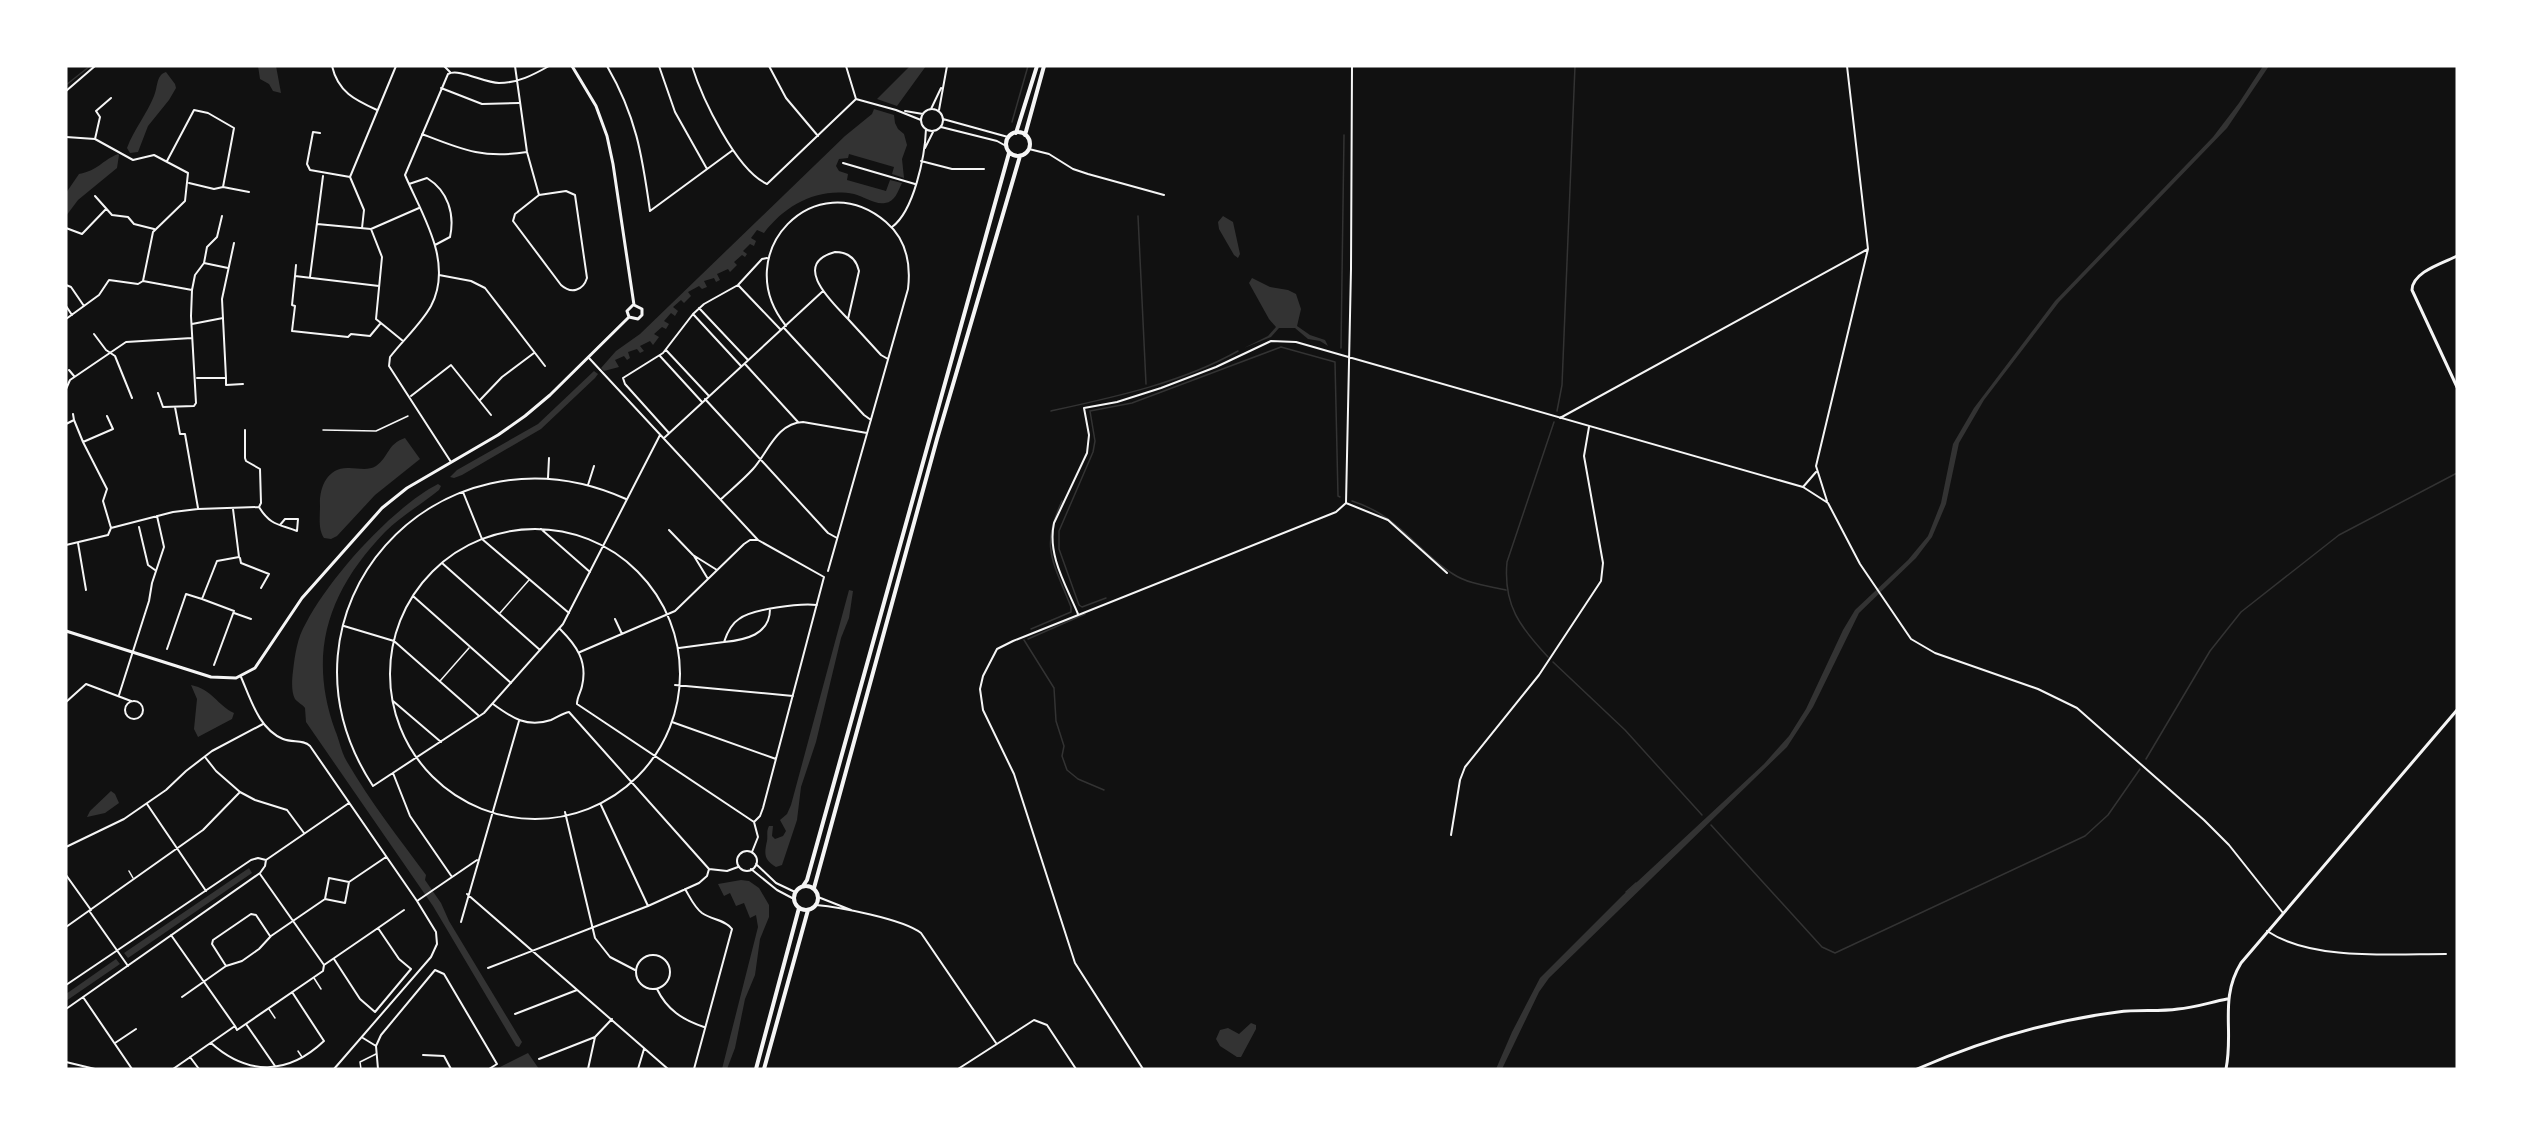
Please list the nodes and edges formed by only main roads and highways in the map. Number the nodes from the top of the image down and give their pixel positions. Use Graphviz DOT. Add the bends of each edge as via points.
graph roads {
  1 [pos="1036,66"];
  2 [pos="1044,66"];
  3 [pos="1016,133"];
  4 [pos="1025,135"];
  5 [pos="1010,153"];
  6 [pos="1020,156"];
  7 [pos="803,886"];
  8 [pos="814,888"];
  9 [pos="800,908"];
  10 [pos="808,910"];
  11 [pos="756,1069"];
  12 [pos="764,1069"];
  1 -- 3 [label="main road"];
  2 -- 4 [label="main road"];
  3 -- 4 [label="main road"];
  3 -- 5 [label="main road" via="1008,137 1006,146"];
  4 -- 6 [label="main road" via="1029,149"];
  5 -- 6 [label="main road"];
  5 -- 7 [label="main road"];
  6 -- 8 [label="main road" via="940,429"];
  7 -- 8 [label="main road"];
  7 -- 9 [label="main road" via="795,892 794,899"];
  8 -- 10 [label="main road" via="816,905"];
  9 -- 10 [label="main road"];
  9 -- 11 [label="main road"];
  10 -- 12 [label="main road"];
}
